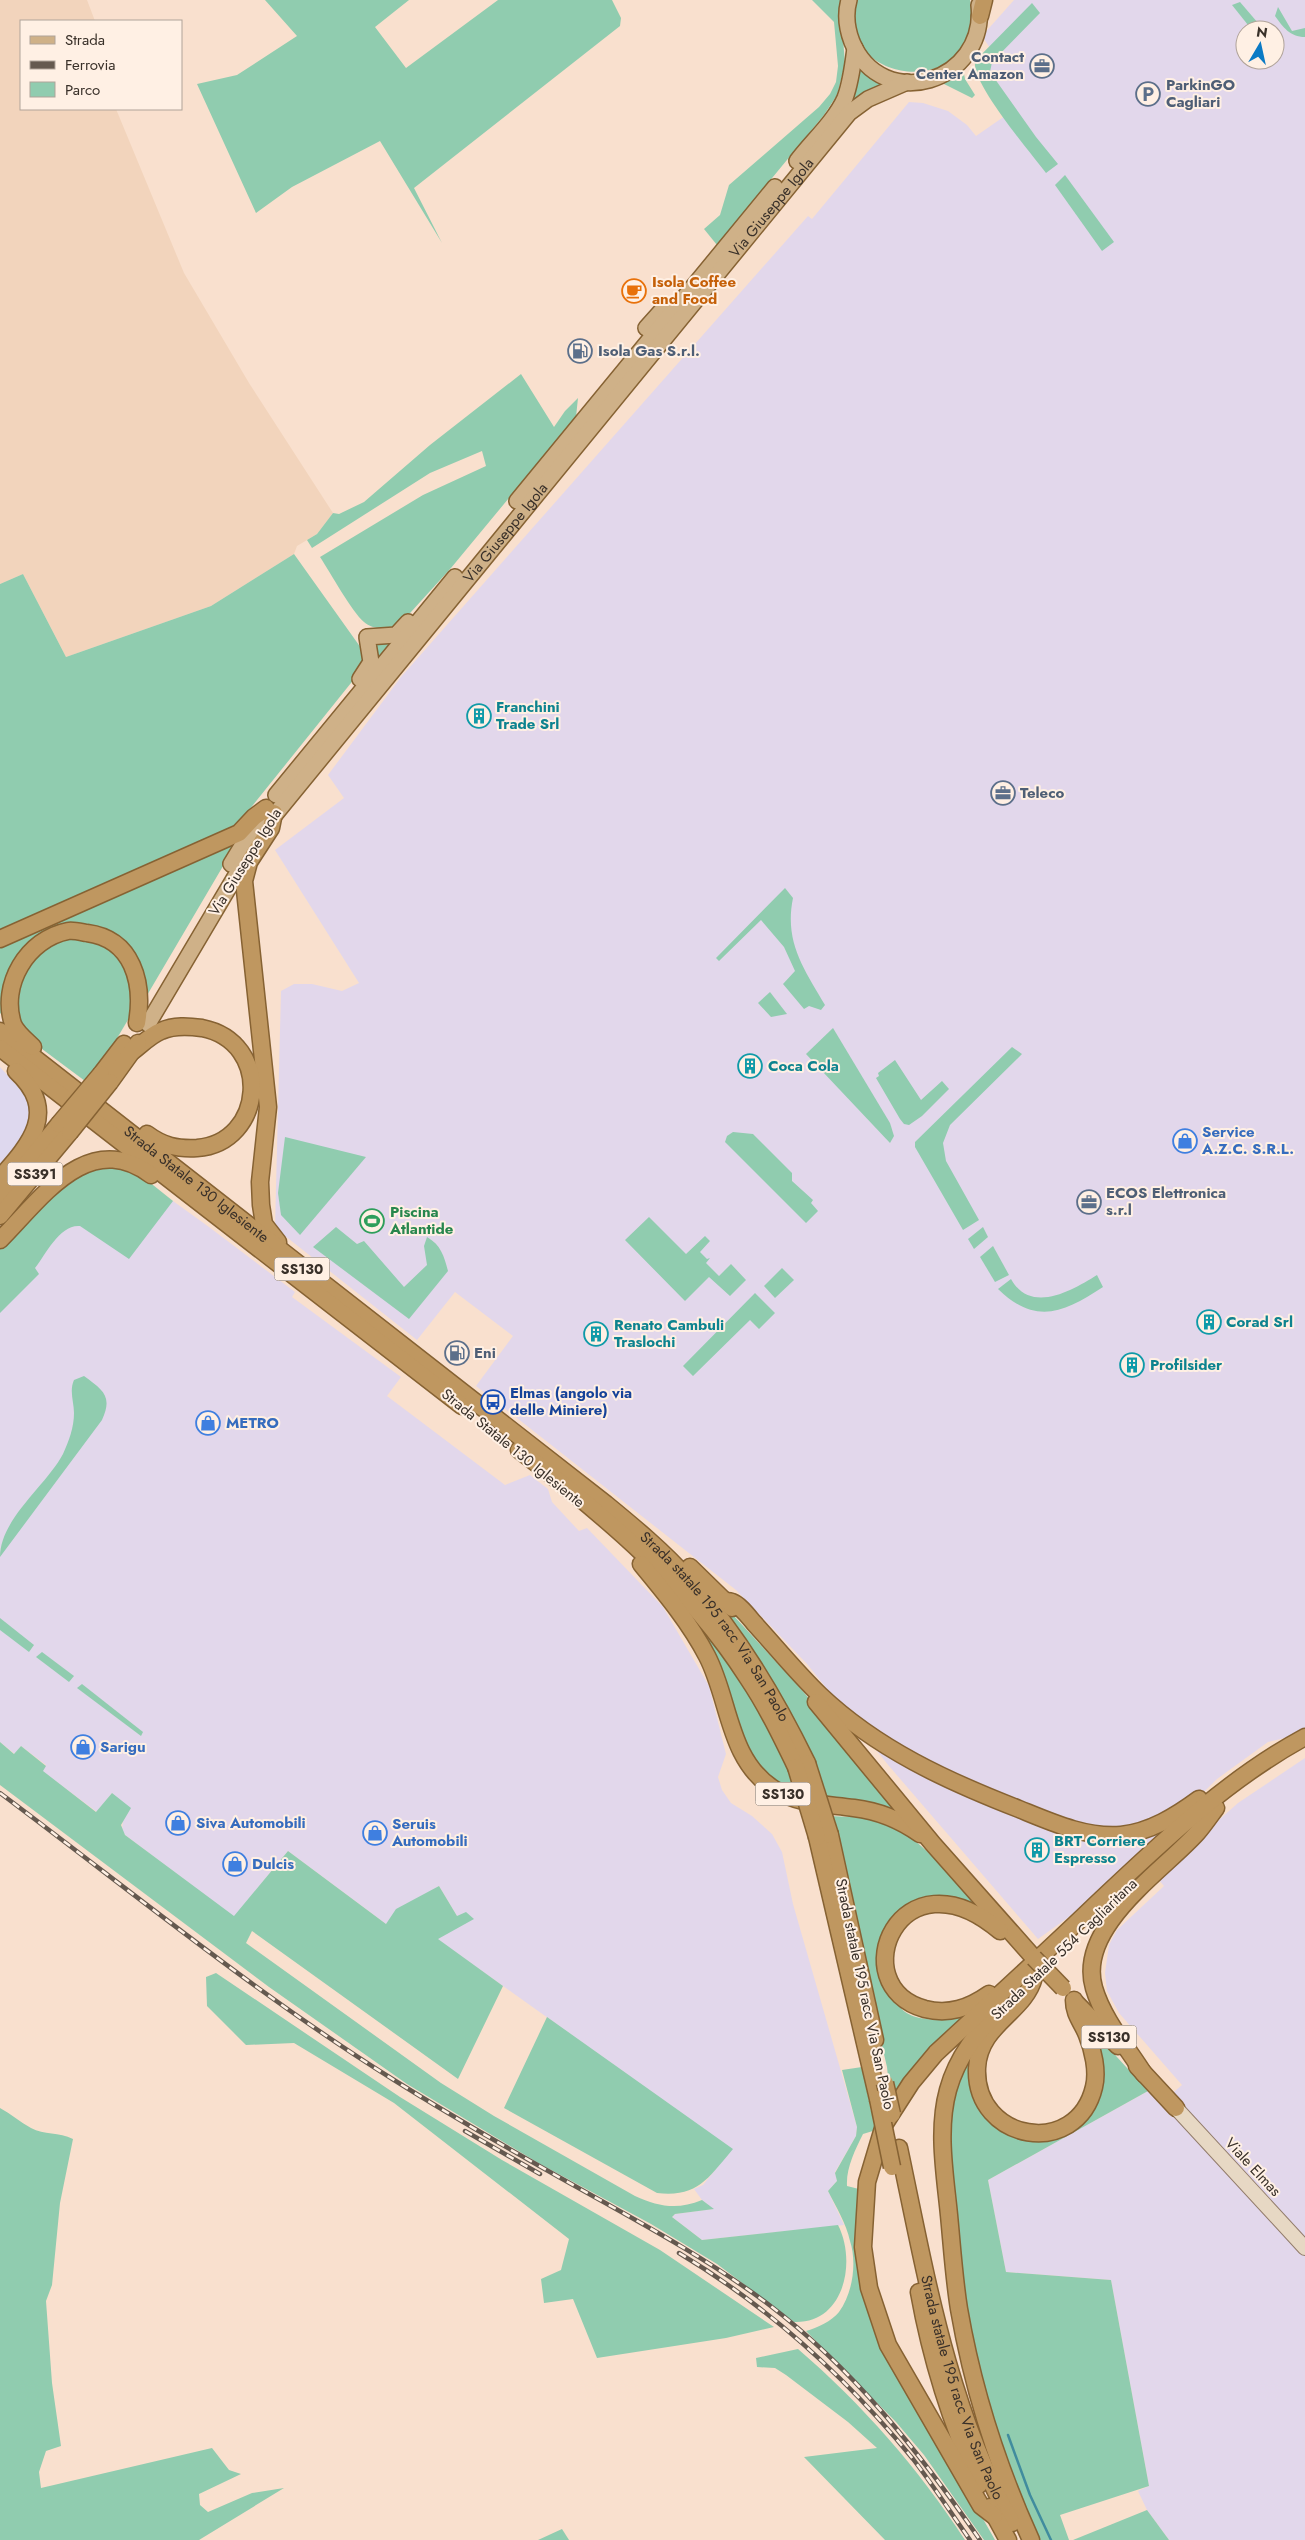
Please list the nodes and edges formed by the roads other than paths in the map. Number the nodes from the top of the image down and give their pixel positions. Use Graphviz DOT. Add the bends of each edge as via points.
graph roads {
  1 [pos="849,0"];
  2 [pos="981,5"];
  3 [pos="855,48"];
  4 [pos="907,82"];
  5 [pos="682,299"];
  6 [pos="646,328"];
  7 [pos="434,602"];
  8 [pos="356,697"];
  9 [pos="270,810"];
  10 [pos="0,939"];
  11 [pos="142,1022"];
  12 [pos="0,1031"];
  13 [pos="0,1050"];
  14 [pos="133,1051"];
  15 [pos="55,1074"];
  16 [pos="106,1078"];
  17 [pos="110,1116"];
  18 [pos="65,1128"];
  19 [pos="0,1178"];
  20 [pos="0,1196"];
  21 [pos="208,1211"];
  22 [pos="0,1216"];
  23 [pos="0,1240"];
  24 [pos="292,1262"];
  25 [pos="603,1510"];
  26 [pos="725,1601"];
  27 [pos="1305,1737"];
  28 [pos="1305,1747"];
  29 [pos="1275,1753"];
  30 [pos="1216,1808"];
  31 [pos="914,1818"];
  32 [pos="824,1836"];
  33 [pos="933,1844"];
  34 [pos="999,1918"];
  35 [pos="1013,1939"];
  36 [pos="1034,1977"];
  37 [pos="1015,1982"];
  38 [pos="1068,1994"];
  39 [pos="983,2018"];
  40 [pos="1144,2074"];
  41 [pos="1176,2108"];
  42 [pos="1305,2248"];
  43 [pos="994,2516"];
  44 [pos="1008,2540"];
  45 [pos="1022,2540"];
  46 [pos="1031,2540"];
  1 -- 3 [label="main road" via="847,20"];
  2 -- 4 [label="main road" via="974,44 962,61 933,80"];
  3 -- 4 [label="main road" via="882,75"];
  3 -- 5 [label="main road, Via Giuseppe Igola" via="849,86 839,108"];
  4 -- 9 [label="main road, Via Giuseppe Igola" via="868,98 849,113"];
  5 -- 6 [label="main road" via="670,302"];
  5 -- 7 [label="main road, Via Giuseppe Igola"];
  7 -- 8 [label="main road, Via Giuseppe Igola"];
  7 -- 8 [label="main road" via="422,607 396,635 368,637 371,662 355,687"];
  8 -- 9 [label="main road, Via Giuseppe Igola"];
  9 -- 10 [label="highway" via="254,817 239,833"];
  9 -- 11 [label="main road, Via Giuseppe Igola"];
  9 -- 24 [label="highway" via="271,828 250,862 244,881 268,1107 260,1182 261,1205 264,1224"];
  11 -- 14 [label="highway, SS391"];
  11 -- 15 [label="highway" via="135,971 123,950 98,934 69,930 47,939 26,955 15,975 9,996 14,1025"];
  11 -- 16 [label="highway, SS391"];
  12 -- 15 [label="highway, Strada Statale 130 Iglesiente / SS130"];
  13 -- 19 [label="highway" via="33,1089 38,1112 35,1133"];
  13 -- 21 [label="highway, Strada Statale 130 Iglesiente / SS130"];
  14 -- 16 [label="highway, SS391"];
  14 -- 17 [label="highway" via="160,1031 188,1026 222,1035 244,1054 252,1077 251,1100 241,1125 224,1139 202,1148 166,1146 123,1116"];
  15 -- 17 [label="highway, Strada Statale 130 Iglesiente / SS130"];
  16 -- 18 [label="highway, SS391, bridge"];
  17 -- 24 [label="highway, Strada Statale 130 Iglesiente / SS130"];
  18 -- 20 [label="highway, SS391"];
  18 -- 22 [label="highway, SS391"];
  21 -- 23 [label="highway" via="187,1203 141,1168 122,1160 102,1159 84,1163 69,1172"];
  21 -- 25 [label="highway, Strada Statale 130 Iglesiente / SS130"];
  24 -- 25 [label="highway, Strada Statale 130 Iglesiente / SS130"];
  25 -- 26 [label="highway, SS130" via="618,1506"];
  25 -- 32 [label="highway, Strada statale 195 racc Via San Paolo, bridge" via="676,1586 721,1640 802,1765"];
  25 -- 33 [label="highway, SS130" via="609,1532 661,1588 698,1640 715,1672 734,1737 755,1773 792,1799 886,1814"];
  26 -- 29 [label="highway" via="733,1602 745,1613 820,1695 896,1752 962,1787 1080,1831 1121,1835 1142,1831 1168,1820 1246,1763"];
  26 -- 31 [label="highway, SS130" via="789,1670"];
  27 -- 29 [label="highway, Strada Statale 554 Cagliaritana"];
  28 -- 30 [label="highway, Strada Statale 554 Cagliaritana" via="1241,1787"];
  29 -- 37 [label="highway, Strada Statale 554 Cagliaritana" via="1202,1807"];
  30 -- 36 [label="highway, Strada Statale 554 Cagliaritana"];
  30 -- 40 [label="highway" via="1197,1833 1156,1870 1112,1920 1093,1956 1092,1979 1100,2004"];
  31 -- 33 [label="highway, SS130"];
  31 -- 34 [label="highway" via="924,1821 966,1865 998,1903"];
  32 -- 43 [label="highway, Strada statale 195 racc Via San Paolo, bridge" via="927,2339 967,2458"];
  32 -- 45 [label="highway, Strada statale 195 racc Via San Paolo, bridge" via="885,2083 941,2342 962,2412 989,2479"];
  33 -- 34 [label="highway, SS130"];
  34 -- 35 [label="highway, SS130"];
  35 -- 37 [label="highway" via="970,1910 932,1903 898,1922 887,1938 884,1958 888,1976 897,1992 914,2006 933,2011 952,2012 972,2006 1002,1983"];
  35 -- 38 [label="highway, SS130, bridge"];
  36 -- 38 [label="highway" via="1031,1990 991,2030 982,2046 977,2067 979,2088 986,2106 998,2121 1018,2132 1043,2134 1062,2128 1076,2119 1087,2105 1094,2086 1095,2069 1086,2034"];
  36 -- 39 [label="highway, Strada Statale 554 Cagliaritana"];
  37 -- 39 [label="highway, Strada Statale 554 Cagliaritana"];
  38 -- 40 [label="highway, SS130"];
  39 -- 43 [label="highway" via="936,2053 911,2083 884,2125 866,2182 863,2247 869,2288 888,2345 981,2506"];
  39 -- 46 [label="highway" via="952,2077 944,2122 943,2154 959,2310 978,2400 999,2464"];
  40 -- 41 [label="highway, SS130"];
  41 -- 42 [label="main road, Viale Elmas"];
  43 -- 44 [label="highway, Strada statale 195 racc Via San Paolo"];
}
